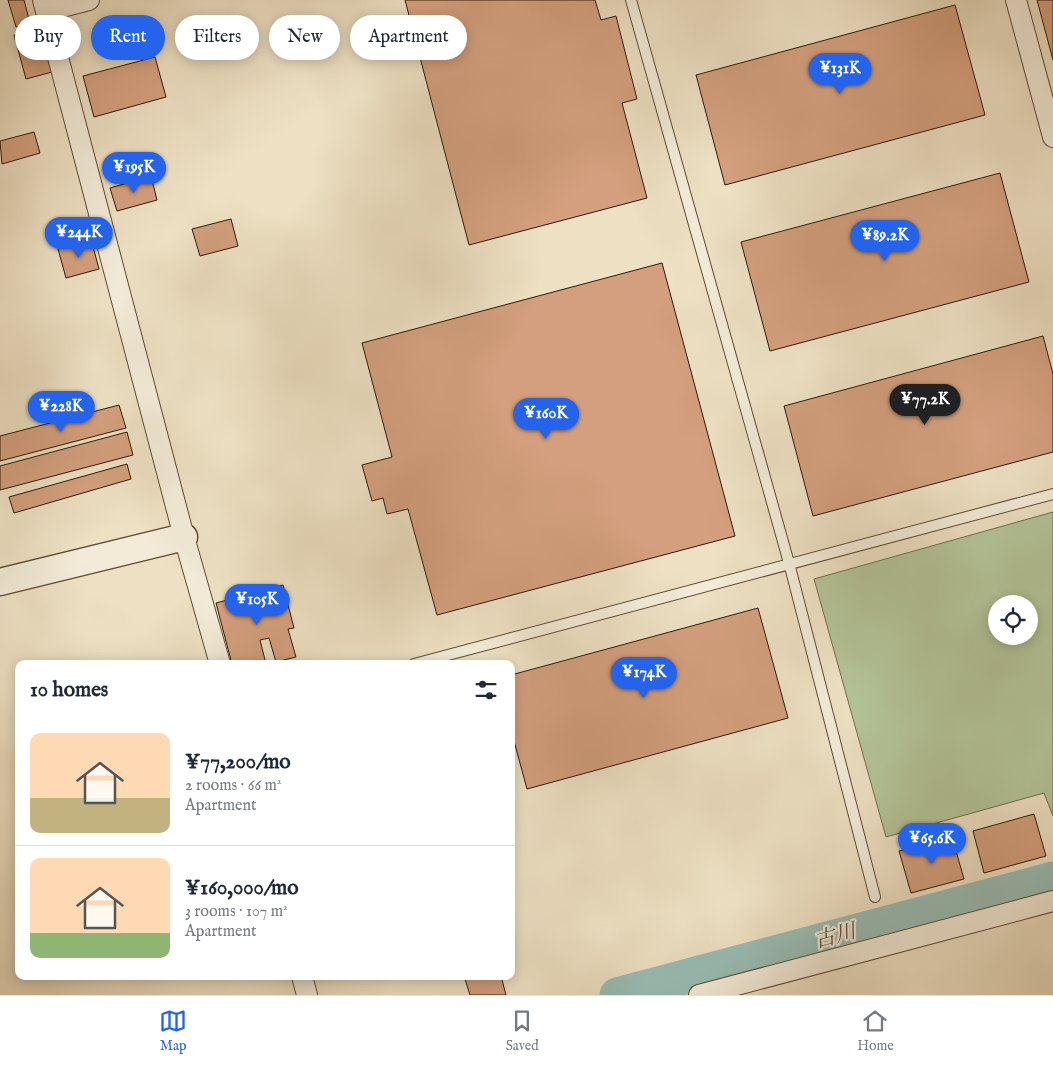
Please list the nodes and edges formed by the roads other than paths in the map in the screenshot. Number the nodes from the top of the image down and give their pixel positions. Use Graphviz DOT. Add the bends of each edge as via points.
graph roads {
  1 [pos="88,0"];
  2 [pos="631,0"];
  3 [pos="1016,0"];
  4 [pos="45,6"];
  5 [pos="1053,137"];
  6 [pos="1053,494"];
  7 [pos="184,537"];
  8 [pos="789,564"];
  9 [pos="0,582"];
  10 [pos="219,660"];
  11 [pos="429,660"];
  12 [pos="876,897"];
  13 [pos="1053,901"];
  14 [pos="303,980"];
  15 [pos="307,995"];
  16 [pos="698,995"];
  1 -- 4 [label="street"];
  2 -- 8 [label="lane"];
  3 -- 5 [label="street"];
  4 -- 7 [label="street"];
  6 -- 8 [label="lane"];
  7 -- 9 [label="street"];
  7 -- 10 [label="street"];
  8 -- 11 [label="lane"];
  8 -- 12 [label="lane"];
  13 -- 16 [label="street"];
  14 -- 15 [label="street"];
}
